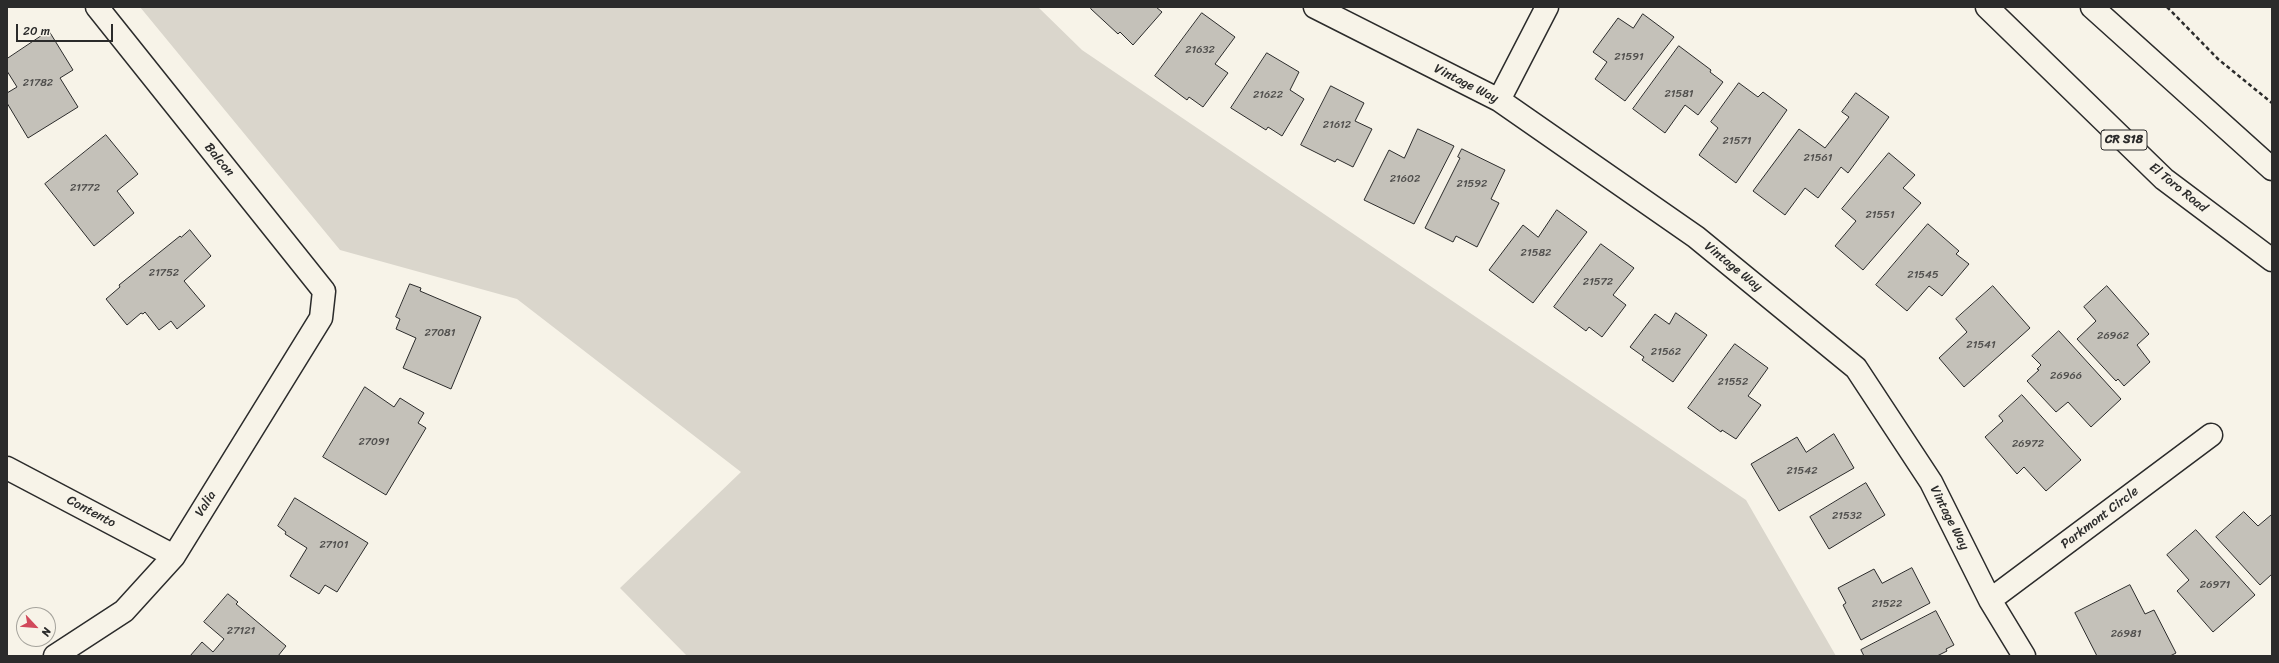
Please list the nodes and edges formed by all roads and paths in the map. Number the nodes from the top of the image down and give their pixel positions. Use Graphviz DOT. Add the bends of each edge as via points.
graph roads {
  1 [pos="96,7"];
  2 [pos="1315,7"];
  3 [pos="1548,7"];
  4 [pos="1987,7"];
  5 [pos="2092,7"];
  6 [pos="2166,7"];
  7 [pos="1499,100"];
  8 [pos="2272,103"];
  9 [pos="2272,169"];
  10 [pos="2272,260"];
  11 [pos="321,318"];
  12 [pos="2211,435"];
  13 [pos="7,468"];
  14 [pos="174,556"];
  15 [pos="1990,600"];
  16 [pos="55,656"];
  17 [pos="2024,656"];
  1 -- 11 [label="street, Balcon" via="324,291"];
  2 -- 7 [label="street, Vintage Way"];
  3 -- 7 [label="street"];
  4 -- 10 [label="street, El Toro Road / CR S18" via="2164,179"];
  5 -- 9 [label="street"];
  6 -- 8 [label="path" via="2218,59"];
  7 -- 15 [label="street, Vintage Way" via="1696,237 1856,368 1931,482"];
  11 -- 14 [label="street, Valia"];
  12 -- 15 [label="street, Parkmont Circle"];
  13 -- 14 [label="street, Contento"];
  14 -- 16 [label="street, Valia" via="124,611"];
  15 -- 17 [label="street, Vintage Way"];
}
